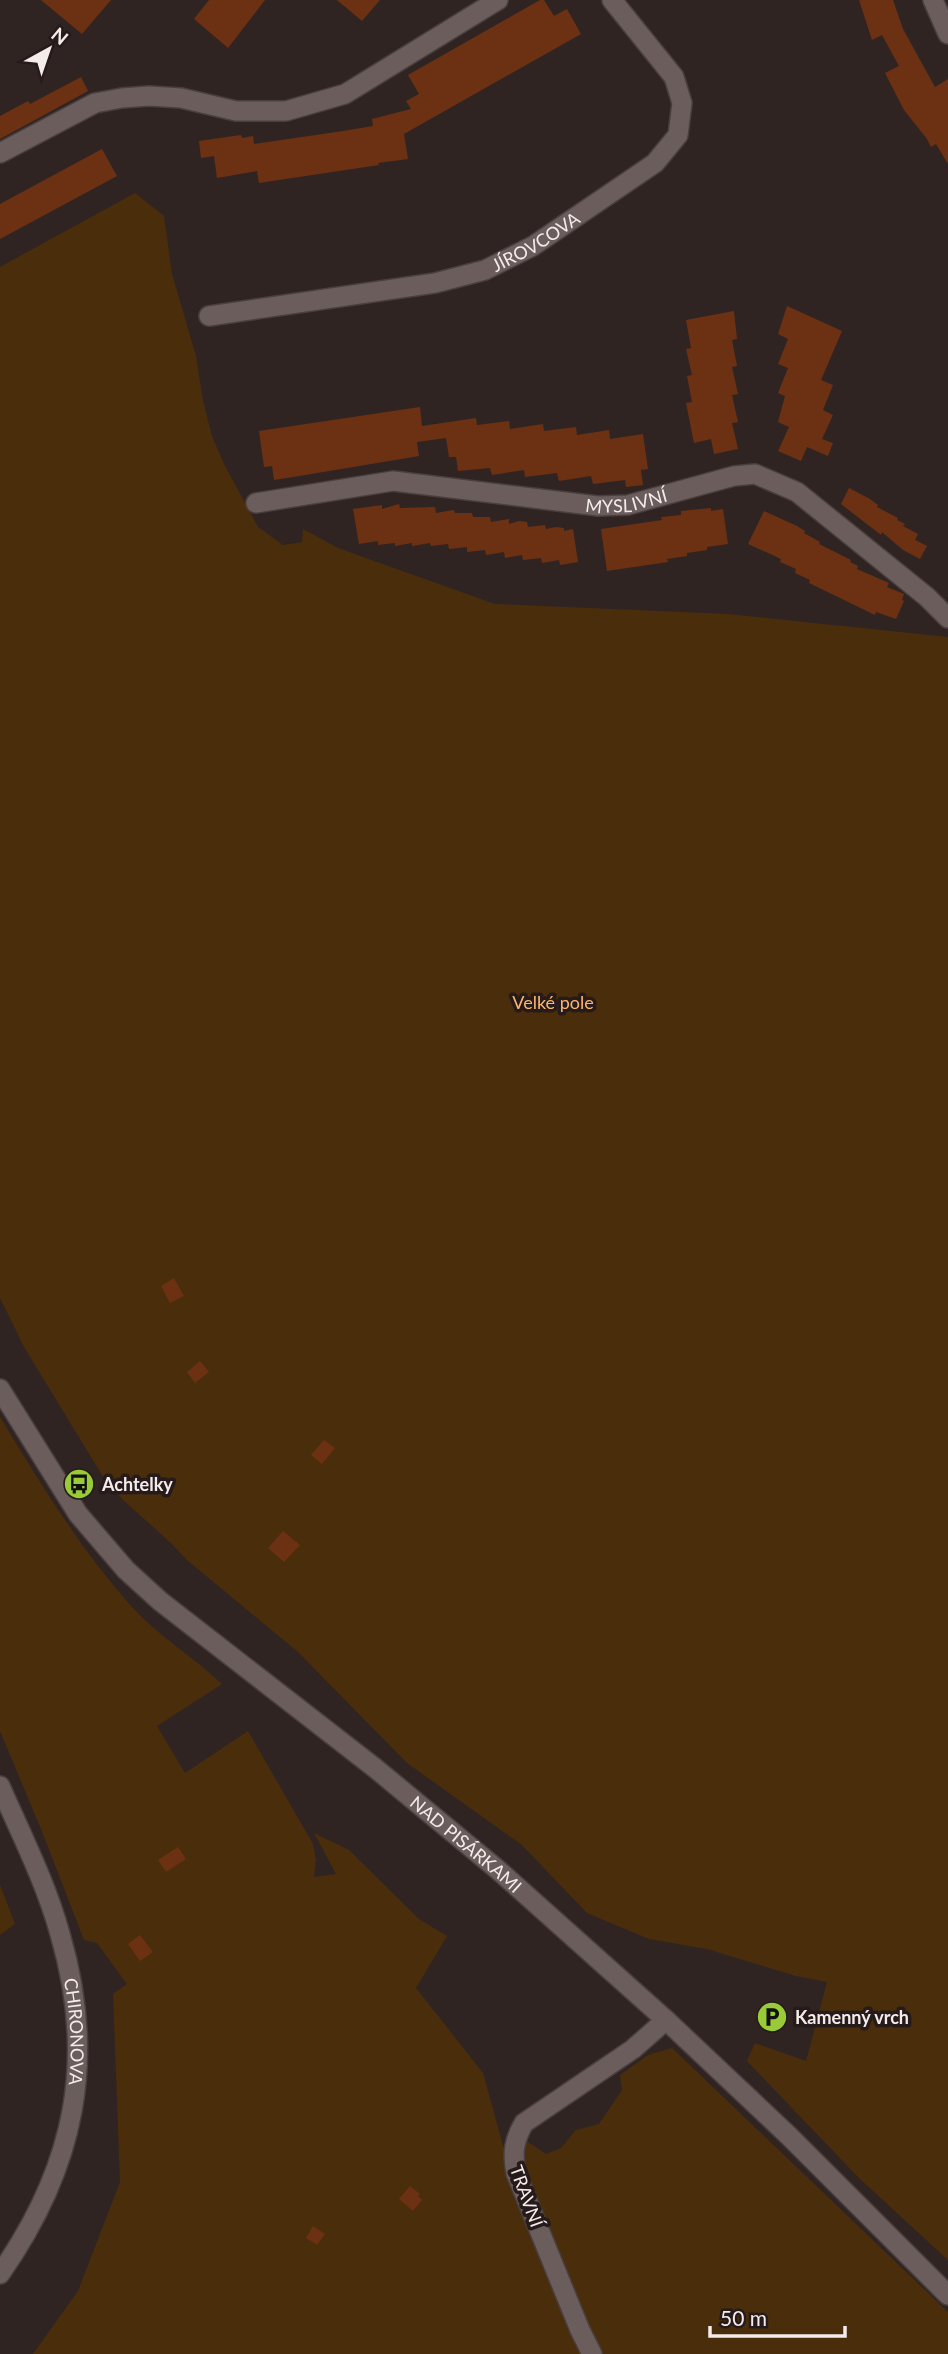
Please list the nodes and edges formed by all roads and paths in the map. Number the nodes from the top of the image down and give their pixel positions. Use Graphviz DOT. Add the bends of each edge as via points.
graph roads {
  1 [pos="498,0"];
  2 [pos="612,0"];
  3 [pos="933,0"];
  4 [pos="948,34"];
  5 [pos="0,153"];
  6 [pos="209,316"];
  7 [pos="256,503"];
  8 [pos="948,618"];
  9 [pos="0,1389"];
  10 [pos="0,1786"];
  11 [pos="666,2020"];
  12 [pos="0,2274"];
  13 [pos="948,2295"];
  14 [pos="592,2354"];
  1 -- 5 [label="street" via="345,94 286,111 236,111 181,98 121,98 95,103"];
  2 -- 6 [label="street, JÍROVCOVA" via="674,77 682,103 678,135 655,163 533,246 485,270 435,283"];
  3 -- 4 [label="street"];
  7 -- 8 [label="street, MYSLIVNÍ" via="393,481 598,506 628,505 755,474 797,492"];
  9 -- 11 [label="street, NAD PISÁRKAMI" via="78,1514 126,1570 487,1861"];
  10 -- 12 [label="street, CHIRONOVA" via="60,1932 71,1980 78,2052 73,2109 59,2162 37,2213"];
  11 -- 13 [label="street, NAD PISÁRKAMI"];
  11 -- 14 [label="street, TRAVNÍ" via="633,2049 524,2123 515,2138 516,2173"];
}
